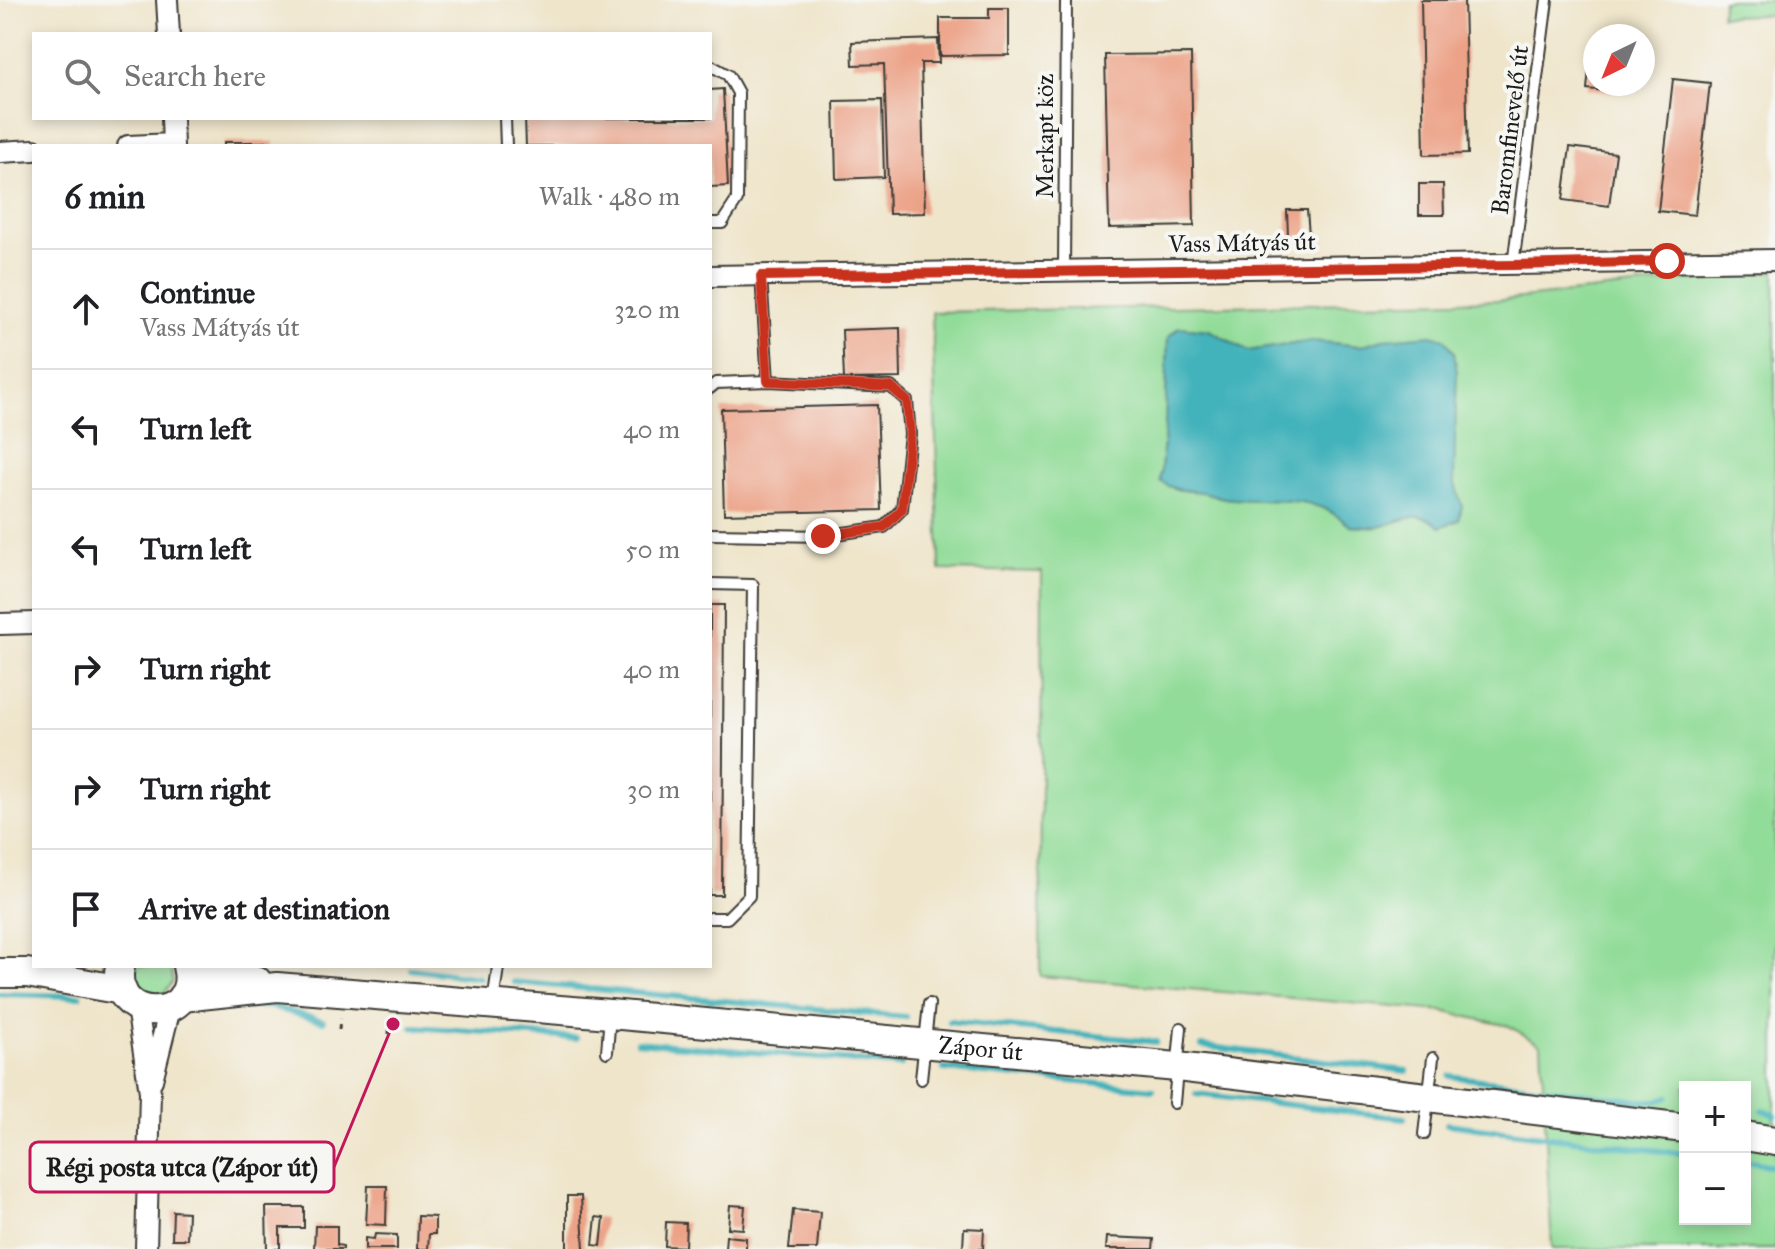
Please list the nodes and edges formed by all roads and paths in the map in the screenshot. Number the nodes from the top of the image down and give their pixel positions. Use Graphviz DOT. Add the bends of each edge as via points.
graph roads {
  1 [pos="167,0"];
  2 [pos="1066,0"];
  3 [pos="1547,0"];
  4 [pos="169,32"];
  5 [pos="712,66"];
  6 [pos="172,120"];
  7 [pos="505,120"];
  8 [pos="173,144"];
  9 [pos="506,144"];
  10 [pos="32,150"];
  11 [pos="0,152"];
  12 [pos="712,223"];
  13 [pos="1775,260"];
  14 [pos="1513,265"];
  15 [pos="1064,271"];
  16 [pos="712,276"];
  17 [pos="761,276"];
  18 [pos="768,381"];
  19 [pos="712,386"];
  20 [pos="712,534"];
  21 [pos="712,584"];
  22 [pos="32,623"];
  23 [pos="0,624"];
  24 [pos="712,918"];
  25 [pos="54,968"];
  26 [pos="187,968"];
  27 [pos="206,968"];
  28 [pos="498,968"];
  29 [pos="14,973"];
  30 [pos="277,987"];
  31 [pos="126,988"];
  32 [pos="176,1002"];
  33 [pos="929,1004"];
  34 [pos="493,1005"];
  35 [pos="610,1014"];
  36 [pos="340,1018"];
  37 [pos="390,1023"];
  38 [pos="1181,1028"];
  39 [pos="339,1030"];
  40 [pos="389,1034"];
  41 [pos="925,1043"];
  42 [pos="607,1052"];
  43 [pos="1433,1058"];
  44 [pos="1177,1067"];
  45 [pos="921,1079"];
  46 [pos="150,1092"];
  47 [pos="1429,1098"];
  48 [pos="1174,1103"];
  49 [pos="1679,1127"];
  50 [pos="1424,1134"];
  51 [pos="1751,1137"];
  52 [pos="1775,1141"];
  53 [pos="146,1249"];
  1 -- 4 [label="street"];
  2 -- 15 [label="lane, Merkapt köz"];
  3 -- 14 [label="lane, Baromfinevelő út"];
  5 -- 12 [label="lane" via="728,75 738,93 737,200 722,223"];
  6 -- 8 [label="street"];
  7 -- 9 [label="lane"];
  10 -- 11 [label="street"];
  13 -- 14 [label="street, Vass Mátyás út"];
  14 -- 15 [label="street, Vass Mátyás út"];
  15 -- 17 [label="street, Vass Mátyás út"];
  16 -- 17 [label="street, Vass Mátyás út"];
  17 -- 18 [label="lane"];
  18 -- 19 [label="lane"];
  18 -- 20 [label="lane" via="891,387 907,401 910,434 902,509 884,527 823,536"];
  21 -- 24 [label="lane" via="753,585 749,896 727,918"];
  22 -- 23 [label="street"];
  25 -- 29 [label="street"];
  26 -- 32 [label="street" via="189,980"];
  27 -- 30 [label="street, Zápor út"];
  28 -- 34 [label="lane"];
  29 -- 31 [label="street, Zápor út"];
  30 -- 32 [label="street, Zápor út"];
  30 -- 34 [label="street, Zápor út"];
  31 -- 32 [label="street, Zápor út" via="148,1011"];
  31 -- 46 [label="street"];
  32 -- 46 [label="street"];
  33 -- 41 [label="lane"];
  34 -- 35 [label="street, Zápor út"];
  35 -- 41 [label="street, Zápor út"];
  35 -- 42 [label="lane"];
  36 -- 39 [label="path"];
  37 -- 40 [label="path"];
  38 -- 44 [label="lane"];
  41 -- 44 [label="street, Zápor út"];
  41 -- 45 [label="lane"];
  43 -- 47 [label="lane"];
  44 -- 47 [label="street, Zápor út"];
  44 -- 48 [label="lane"];
  46 -- 53 [label="street"];
  47 -- 49 [label="street, Zápor út"];
  47 -- 50 [label="lane"];
  51 -- 52 [label="street"];
}
